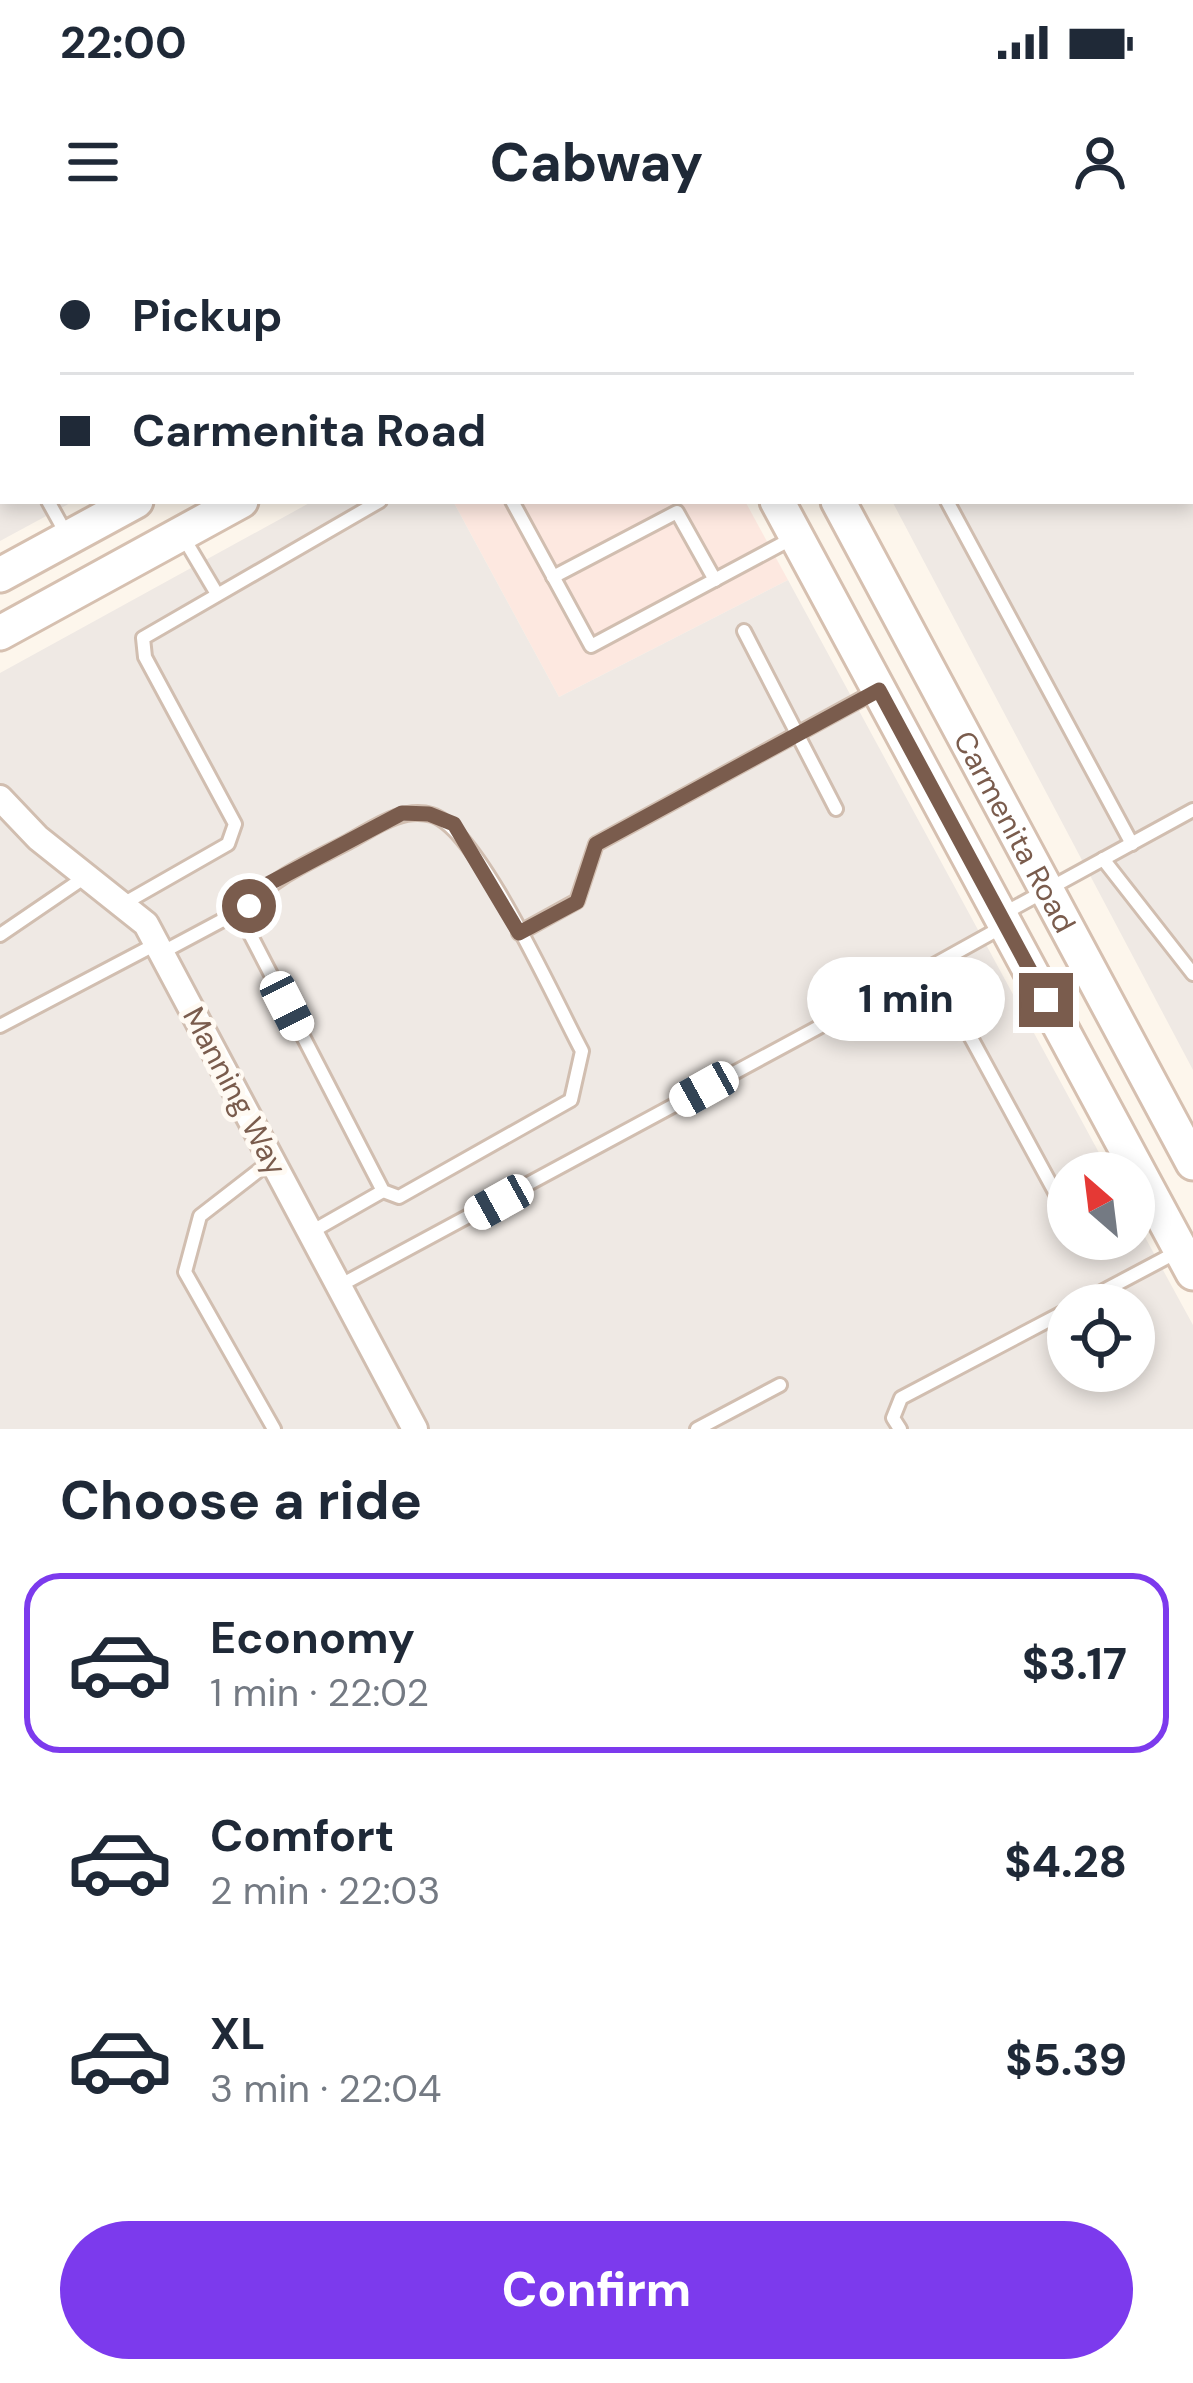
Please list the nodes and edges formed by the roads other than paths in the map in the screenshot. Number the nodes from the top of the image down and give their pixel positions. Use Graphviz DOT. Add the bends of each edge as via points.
graph roads {
  1 [pos="50,504"];
  2 [pos="130,504"];
  3 [pos="237,504"];
  4 [pos="375,504"];
  5 [pos="514,504"];
  6 [pos="779,504"];
  7 [pos="840,504"];
  8 [pos="948,504"];
  9 [pos="182,534"];
  10 [pos="796,536"];
  11 [pos="68,538"];
  12 [pos="0,575"];
  13 [pos="554,577"];
  14 [pos="715,580"];
  15 [pos="217,594"];
  16 [pos="743,631"];
  17 [pos="0,632"];
  18 [pos="879,690"];
  19 [pos="797,734"];
  20 [pos="0,798"];
  21 [pos="836,808"];
  22 [pos="1193,810"];
  23 [pos="1132,844"];
  24 [pos="1103,859"];
  25 [pos="88,875"];
  26 [pos="1047,890"];
  27 [pos="122,904"];
  28 [pos="249,906"];
  29 [pos="1003,920"];
  30 [pos="519,933"];
  31 [pos="0,934"];
  32 [pos="158,949"];
  33 [pos="932,966"];
  34 [pos="1193,974"];
  35 [pos="0,1026"];
  36 [pos="1120,1152"];
  37 [pos="272,1160"];
  38 [pos="1193,1163"];
  39 [pos="1047,1177"];
  40 [pos="383,1191"];
  41 [pos="1155,1214"];
  42 [pos="310,1233"];
  43 [pos="1187,1262"];
  44 [pos="1131,1284"];
  45 [pos="339,1286"];
  46 [pos="1047,1321"];
  47 [pos="780,1385"];
  48 [pos="274,1429"];
  49 [pos="416,1429"];
  50 [pos="697,1429"];
  51 [pos="900,1429"];
  1 -- 11 [label="lane"];
  2 -- 11 [label="main road"];
  3 -- 9 [label="main road"];
  4 -- 15 [label="lane"];
  5 -- 13 [label="lane"];
  6 -- 10 [label="main road, Carmenita Road"];
  7 -- 26 [label="main road, Carmenita Road"];
  8 -- 23 [label="lane"];
  9 -- 15 [label="lane"];
  9 -- 17 [label="main road"];
  10 -- 14 [label="lane"];
  10 -- 18 [label="main road, Carmenita Road"];
  11 -- 12 [label="main road"];
  13 -- 14 [label="lane" via="677,512"];
  13 -- 14 [label="lane" via="591,646"];
  15 -- 27 [label="lane" via="149,632 141,647 236,835"];
  16 -- 19 [label="lane"];
  18 -- 19 [label="lane"];
  18 -- 29 [label="main road, Carmenita Road"];
  19 -- 21 [label="lane"];
  19 -- 30 [label="lane" via="596,844 577,902"];
  20 -- 25 [label="street, Manning Way"];
  22 -- 23 [label="lane"];
  23 -- 24 [label="lane"];
  24 -- 26 [label="lane"];
  24 -- 34 [label="lane"];
  25 -- 27 [label="street, Manning Way"];
  25 -- 31 [label="lane"];
  26 -- 29 [label="lane"];
  26 -- 38 [label="main road, Carmenita Road"];
  27 -- 32 [label="street, Manning Way" via="146,924"];
  28 -- 30 [label="lane" via="268,884 402,813 429,814 454,824"];
  28 -- 32 [label="lane"];
  28 -- 40 [label="lane" via="249,932"];
  29 -- 33 [label="lane"];
  29 -- 36 [label="main road, Carmenita Road"];
  30 -- 40 [label="lane" via="582,1052 571,1100 399,1197"];
  32 -- 35 [label="lane"];
  32 -- 37 [label="street, Manning Way"];
  33 -- 39 [label="lane"];
  33 -- 45 [label="lane"];
  37 -- 42 [label="street, Manning Way"];
  37 -- 48 [label="lane" via="200,1216 185,1272"];
  40 -- 42 [label="lane"];
  41 -- 43 [label="main road, Carmenita Road"];
  42 -- 45 [label="street, Manning Way"];
  43 -- 44 [label="lane"];
  45 -- 49 [label="street, Manning Way"];
  46 -- 51 [label="lane" via="901,1397 893,1418"];
  47 -- 50 [label="lane"];
}
